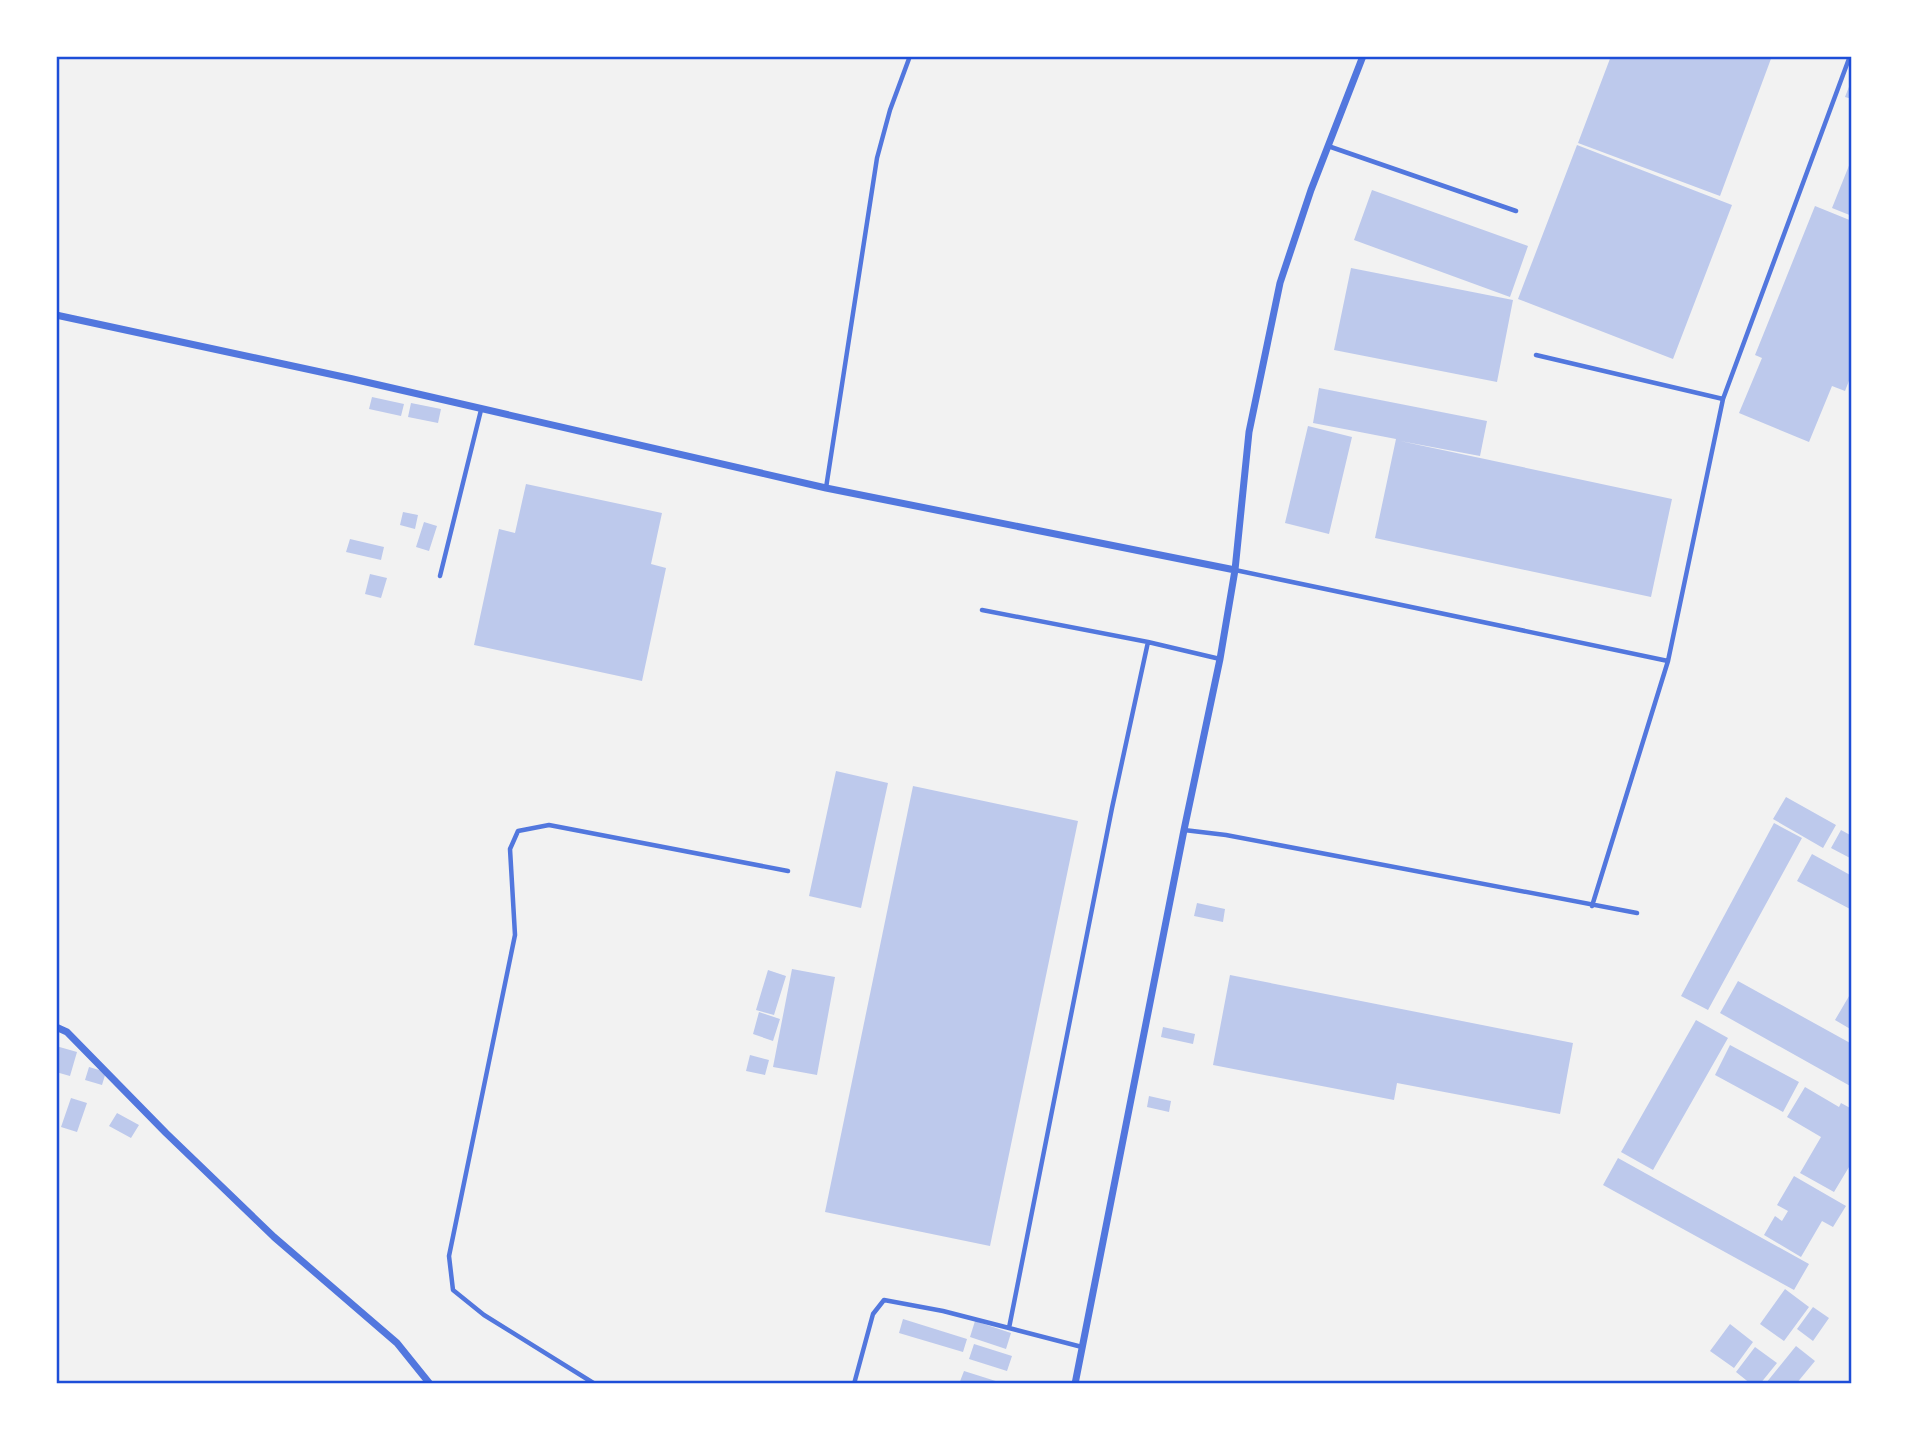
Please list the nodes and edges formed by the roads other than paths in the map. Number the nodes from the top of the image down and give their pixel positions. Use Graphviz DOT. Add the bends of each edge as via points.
graph roads {
  1 [pos="910,56"];
  2 [pos="1363,56"];
  3 [pos="1850,56"];
  4 [pos="1328,146"];
  5 [pos="1516,211"];
  6 [pos="56,316"];
  7 [pos="1536,355"];
  8 [pos="1723,399"];
  9 [pos="481,410"];
  10 [pos="825,488"];
  11 [pos="1235,570"];
  12 [pos="440,576"];
  13 [pos="982,610"];
  14 [pos="1148,642"];
  15 [pos="1220,659"];
  16 [pos="1668,661"];
  17 [pos="1184,830"];
  18 [pos="788,871"];
  19 [pos="1592,906"];
  20 [pos="1637,913"];
  21 [pos="56,1027"];
  22 [pos="1009,1328"];
  23 [pos="1082,1348"];
  24 [pos="430,1384"];
  25 [pos="595,1384"];
  26 [pos="855,1384"];
  27 [pos="1075,1384"];
  1 -- 10 [label="lane" via="877,158"];
  2 -- 4 [label="street"];
  3 -- 8 [label="lane"];
  4 -- 5 [label="lane"];
  4 -- 11 [label="street" via="1277,297 1249,432"];
  6 -- 9 [label="street"];
  7 -- 8 [label="lane"];
  8 -- 16 [label="lane"];
  9 -- 10 [label="street"];
  9 -- 12 [label="lane"];
  10 -- 11 [label="street"];
  11 -- 15 [label="street"];
  11 -- 16 [label="lane"];
  13 -- 14 [label="lane"];
  14 -- 15 [label="lane"];
  14 -- 22 [label="lane"];
  15 -- 17 [label="street"];
  16 -- 19 [label="lane"];
  17 -- 19 [label="lane"];
  17 -- 23 [label="street"];
  18 -- 25 [label="lane" via="549,825 518,831 510,849 515,935 449,1256 453,1290 484,1315"];
  19 -- 20 [label="lane"];
  21 -- 24 [label="street" via="67,1032 274,1237 397,1343"];
  22 -- 23 [label="lane"];
  22 -- 26 [label="lane" via="884,1300 873,1314"];
  23 -- 27 [label="street"];
}
